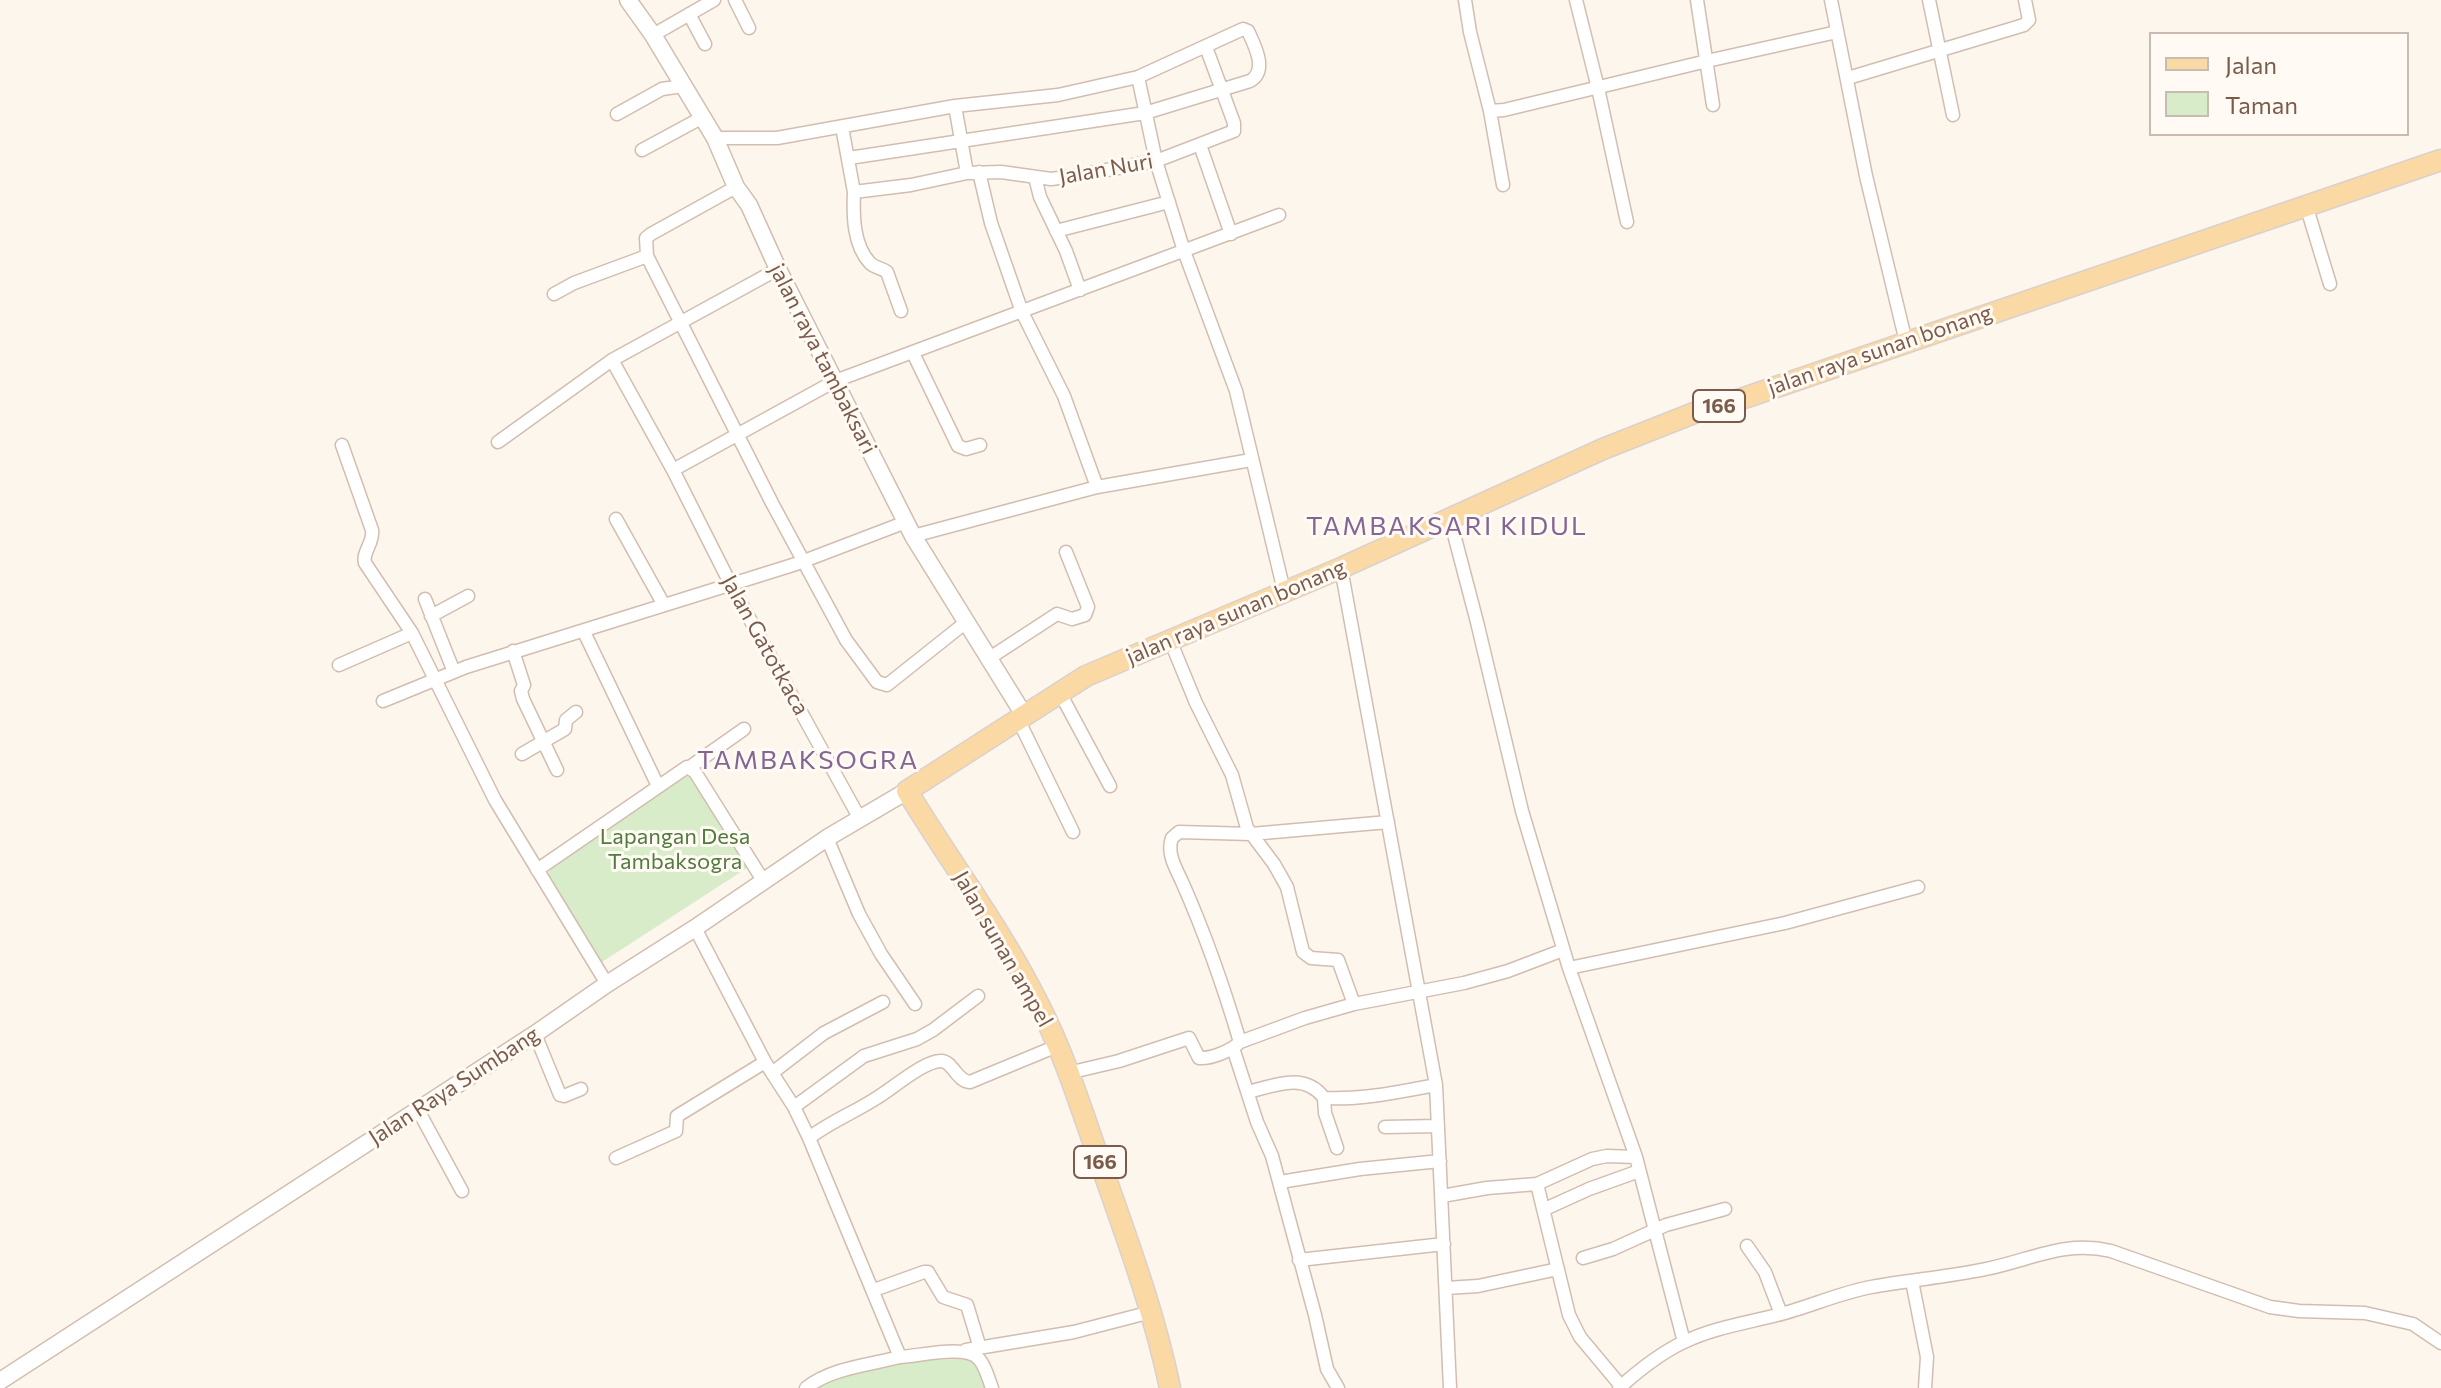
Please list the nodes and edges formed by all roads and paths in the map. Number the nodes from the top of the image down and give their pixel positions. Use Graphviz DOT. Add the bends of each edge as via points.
graph roads {
  1 [pos="628,0"];
  2 [pos="714,0"];
  3 [pos="735,0"];
  4 [pos="1465,0"];
  5 [pos="1576,0"];
  6 [pos="1697,0"];
  7 [pos="1831,0"];
  8 [pos="1929,0"];
  9 [pos="2025,0"];
  10 [pos="689,14"];
  11 [pos="749,28"];
  12 [pos="1837,32"];
  13 [pos="653,35"];
  14 [pos="705,44"];
  15 [pos="1206,47"];
  16 [pos="1940,51"];
  17 [pos="1707,61"];
  18 [pos="1138,77"];
  19 [pos="1848,78"];
  20 [pos="683,86"];
  21 [pos="1598,88"];
  22 [pos="1223,91"];
  23 [pos="1713,105"];
  24 [pos="955,106"];
  25 [pos="1490,111"];
  26 [pos="1145,113"];
  27 [pos="617,114"];
  28 [pos="1953,115"];
  29 [pos="703,117"];
  30 [pos="842,127"];
  31 [pos="715,138"];
  32 [pos="960,142"];
  33 [pos="1200,145"];
  34 [pos="642,150"];
  35 [pos="849,158"];
  36 [pos="2441,160"];
  37 [pos="1156,161"];
  38 [pos="973,173"];
  39 [pos="1035,177"];
  40 [pos="1503,185"];
  41 [pos="736,187"];
  42 [pos="854,192"];
  43 [pos="1169,202"];
  44 [pos="2306,205"];
  45 [pos="1279,215"];
  46 [pos="1627,222"];
  47 [pos="1056,231"];
  48 [pos="1231,234"];
  49 [pos="1184,251"];
  50 [pos="647,256"];
  51 [pos="778,269"];
  52 [pos="2330,284"];
  53 [pos="1080,290"];
  54 [pos="554,294"];
  55 [pos="901,311"];
  56 [pos="1022,312"];
  57 [pos="679,323"];
  58 [pos="1906,342"];
  59 [pos="913,353"];
  60 [pos="612,360"];
  61 [pos="835,381"];
  62 [pos="737,434"];
  63 [pos="498,442"];
  64 [pos="342,445"];
  65 [pos="980,445"];
  66 [pos="1251,460"];
  67 [pos="673,470"];
  68 [pos="1097,487"];
  69 [pos="616,519"];
  70 [pos="1450,519"];
  71 [pos="909,529"];
  72 [pos="1066,552"];
  73 [pos="803,562"];
  74 [pos="1341,568"];
  75 [pos="731,585"];
  76 [pos="1284,591"];
  77 [pos="468,596"];
  78 [pos="425,599"];
  79 [pos="664,605"];
  80 [pos="431,616"];
  81 [pos="965,623"];
  82 [pos="584,632"];
  83 [pos="412,633"];
  84 [pos="1170,640"];
  85 [pos="513,651"];
  86 [pos="988,659"];
  87 [pos="339,665"];
  88 [pos="454,672"];
  89 [pos="436,681"];
  90 [pos="1060,693"];
  91 [pos="383,701"];
  92 [pos="576,712"];
  93 [pos="1021,717"];
  94 [pos="744,729"];
  95 [pos="542,742"];
  96 [pos="522,754"];
  97 [pos="690,767"];
  98 [pos="557,770"];
  99 [pos="658,786"];
  100 [pos="1110,786"];
  101 [pos="907,791"];
  102 [pos="860,819"];
  103 [pos="1388,822"];
  104 [pos="1073,832"];
  105 [pos="1251,834"];
  106 [pos="827,838"];
  107 [pos="537,870"];
  108 [pos="764,882"];
  109 [pos="1918,887"];
  110 [pos="695,928"];
  111 [pos="1563,950"];
  112 [pos="1569,968"];
  113 [pos="607,984"];
  114 [pos="1420,992"];
  115 [pos="978,996"];
  116 [pos="883,1002"];
  117 [pos="915,1004"];
  118 [pos="1354,1004"];
  119 [pos="535,1034"];
  120 [pos="1237,1045"];
  121 [pos="1057,1046"];
  122 [pos="769,1067"];
  123 [pos="1068,1073"];
  124 [pos="1436,1085"];
  125 [pos="581,1089"];
  126 [pos="1249,1092"];
  127 [pos="1324,1098"];
  128 [pos="794,1107"];
  129 [pos="418,1110"];
  130 [pos="1438,1126"];
  131 [pos="1385,1127"];
  132 [pos="809,1138"];
  133 [pos="1337,1148"];
  134 [pos="1636,1157"];
  135 [pos="616,1158"];
  136 [pos="1440,1161"];
  137 [pos="1639,1171"];
  138 [pos="1280,1182"];
  139 [pos="1537,1184"];
  140 [pos="462,1191"];
  141 [pos="1442,1196"];
  142 [pos="1545,1209"];
  143 [pos="1725,1209"];
  144 [pos="1654,1230"];
  145 [pos="1444,1244"];
  146 [pos="1747,1246"];
  147 [pos="1583,1258"];
  148 [pos="1299,1260"];
  149 [pos="1558,1269"];
  150 [pos="1912,1281"];
  151 [pos="1446,1288"];
  152 [pos="874,1290"];
  153 [pos="1151,1312"];
  154 [pos="1781,1314"];
  155 [pos="1684,1342"];
  156 [pos="2441,1343"];
  157 [pos="973,1349"];
  158 [pos="900,1357"];
  159 [pos="0,1381"];
  160 [pos="1620,1387"];
  161 [pos="806,1388"];
  162 [pos="992,1388"];
  163 [pos="1170,1388"];
  164 [pos="1338,1388"];
  165 [pos="1450,1388"];
  166 [pos="1925,1388"];
  1 -- 13 [label="street, jalan raya tambaksari"];
  2 -- 10 [label="street"];
  3 -- 11 [label="street"];
  4 -- 25 [label="street"];
  5 -- 21 [label="street"];
  6 -- 17 [label="street"];
  7 -- 12 [label="street"];
  8 -- 16 [label="street"];
  9 -- 16 [label="street" via="2027,24"];
  10 -- 13 [label="street"];
  10 -- 14 [label="street"];
  12 -- 17 [label="street"];
  12 -- 19 [label="street"];
  13 -- 20 [label="street, jalan raya tambaksari"];
  15 -- 18 [label="street"];
  15 -- 22 [label="street"];
  15 -- 22 [label="street" via="1240,29 1250,35 1259,59 1258,77"];
  16 -- 19 [label="street"];
  16 -- 28 [label="street"];
  17 -- 21 [label="street"];
  17 -- 23 [label="street"];
  18 -- 24 [label="street" via="1058,95"];
  18 -- 26 [label="street"];
  19 -- 58 [label="street"];
  20 -- 27 [label="street" via="662,89"];
  20 -- 29 [label="street, jalan raya tambaksari"];
  21 -- 25 [label="street"];
  21 -- 46 [label="street"];
  22 -- 26 [label="street"];
  22 -- 33 [label="street, Jalan Nuri" via="1234,131"];
  24 -- 30 [label="street"];
  24 -- 32 [label="street"];
  25 -- 40 [label="street"];
  26 -- 32 [label="street"];
  26 -- 37 [label="street"];
  29 -- 31 [label="street, jalan raya tambaksari"];
  29 -- 34 [label="street"];
  30 -- 31 [label="street" via="777,138"];
  30 -- 35 [label="street"];
  31 -- 41 [label="street, jalan raya tambaksari"];
  32 -- 35 [label="street"];
  32 -- 38 [label="street"];
  33 -- 37 [label="street, Jalan Nuri"];
  33 -- 48 [label="street"];
  35 -- 42 [label="street"];
  36 -- 44 [label="main road, jalan raya sunan bonang / 166"];
  37 -- 39 [label="street, Jalan Nuri" via="1074,176"];
  37 -- 43 [label="street"];
  38 -- 39 [label="street, Jalan Nuri"];
  38 -- 42 [label="street, Jalan Nuri"];
  38 -- 56 [label="street"];
  39 -- 47 [label="street"];
  41 -- 50 [label="street" via="651,234 646,238"];
  41 -- 51 [label="street, jalan raya tambaksari"];
  42 -- 55 [label="street" via="859,242 871,263 887,272"];
  43 -- 47 [label="street"];
  43 -- 49 [label="street"];
  44 -- 52 [label="street"];
  44 -- 58 [label="main road, jalan raya sunan bonang / 166"];
  45 -- 48 [label="street"];
  47 -- 53 [label="street"];
  48 -- 49 [label="street"];
  49 -- 53 [label="street"];
  49 -- 66 [label="street" via="1234,385"];
  50 -- 54 [label="street"];
  50 -- 57 [label="street"];
  51 -- 57 [label="street"];
  51 -- 61 [label="street, jalan raya tambaksari"];
  53 -- 56 [label="street"];
  56 -- 59 [label="street"];
  56 -- 68 [label="street" via="1064,396"];
  57 -- 60 [label="street"];
  57 -- 62 [label="street"];
  58 -- 70 [label="main road, jalan raya sunan bonang / 166" via="1694,413"];
  59 -- 61 [label="street"];
  59 -- 65 [label="street" via="958,446"];
  60 -- 63 [label="street"];
  60 -- 67 [label="street, Jalan Gatotkaca"];
  61 -- 62 [label="street"];
  61 -- 71 [label="street, jalan raya tambaksari"];
  62 -- 67 [label="street"];
  62 -- 73 [label="street"];
  64 -- 83 [label="street" via="372,530 364,559"];
  66 -- 68 [label="street"];
  66 -- 76 [label="street"];
  67 -- 75 [label="street, Jalan Gatotkaca"];
  68 -- 71 [label="street"];
  69 -- 79 [label="street"];
  70 -- 74 [label="main road, jalan raya sunan bonang / 166"];
  70 -- 111 [label="street" via="1518,797"];
  71 -- 73 [label="street"];
  71 -- 81 [label="street, jalan raya tambaksari"];
  72 -- 86 [label="street" via="1088,607 1085,615 1072,619 1057,614"];
  73 -- 75 [label="street"];
  73 -- 81 [label="street" via="846,640 881,685"];
  74 -- 76 [label="main road, jalan raya sunan bonang / 166"];
  74 -- 103 [label="street"];
  75 -- 79 [label="street"];
  75 -- 102 [label="street, Jalan Gatotkaca"];
  76 -- 84 [label="main road, jalan raya sunan bonang / 166"];
  77 -- 80 [label="street"];
  78 -- 80 [label="street"];
  79 -- 82 [label="street"];
  80 -- 88 [label="street"];
  81 -- 86 [label="street, jalan raya tambaksari"];
  82 -- 85 [label="street"];
  82 -- 99 [label="street"];
  83 -- 87 [label="street"];
  83 -- 89 [label="street"];
  84 -- 90 [label="main road, jalan raya sunan bonang / 166" via="1086,676"];
  84 -- 105 [label="street" via="1232,775"];
  85 -- 88 [label="street"];
  85 -- 95 [label="street" via="523,699"];
  86 -- 93 [label="street, jalan raya tambaksari"];
  88 -- 89 [label="street"];
  89 -- 91 [label="street"];
  89 -- 107 [label="street" via="495,800"];
  90 -- 93 [label="main road, jalan raya sunan bonang / 166"];
  90 -- 100 [label="street"];
  92 -- 95 [label="street" via="566,720 565,729"];
  93 -- 101 [label="main road, jalan raya sunan bonang / 166"];
  93 -- 104 [label="street"];
  94 -- 97 [label="street"];
  95 -- 96 [label="street"];
  95 -- 98 [label="street"];
  97 -- 99 [label="street"];
  97 -- 108 [label="street"];
  99 -- 107 [label="street"];
  101 -- 102 [label="street, Jalan Raya Sumbang"];
  101 -- 121 [label="main road, Jalan sunan ampel / 166" via="1038,1001"];
  102 -- 106 [label="street, Jalan Raya Sumbang"];
  103 -- 105 [label="street"];
  103 -- 114 [label="street"];
  105 -- 118 [label="street" via="1287,887 1303,952 1311,958 1338,960"];
  105 -- 120 [label="street" via="1179,832 1169,848 1221,979"];
  106 -- 108 [label="street, Jalan Raya Sumbang"];
  106 -- 117 [label="street" via="859,914"];
  107 -- 113 [label="street"];
  108 -- 110 [label="street, Jalan Raya Sumbang"];
  109 -- 112 [label="street" via="1785,923"];
  110 -- 113 [label="street, Jalan Raya Sumbang"];
  110 -- 122 [label="street"];
  111 -- 112 [label="street"];
  111 -- 114 [label="street" via="1508,971"];
  112 -- 134 [label="street"];
  113 -- 119 [label="street, Jalan Raya Sumbang"];
  114 -- 118 [label="street"];
  114 -- 124 [label="street"];
  115 -- 128 [label="street" via="917,1039 864,1056"];
  116 -- 122 [label="street"];
  118 -- 120 [label="street"];
  119 -- 125 [label="street" via="560,1095"];
  119 -- 129 [label="street, Jalan Raya Sumbang"];
  120 -- 123 [label="street" via="1201,1059 1189,1038"];
  120 -- 126 [label="street"];
  121 -- 123 [label="main road, Jalan sunan ampel / 166"];
  121 -- 132 [label="street" via="970,1082 939,1061"];
  122 -- 128 [label="street"];
  122 -- 135 [label="street" via="677,1116 676,1131"];
  123 -- 153 [label="main road, Jalan sunan ampel / 166"];
  124 -- 127 [label="street"];
  124 -- 130 [label="street"];
  126 -- 127 [label="street" via="1304,1083"];
  126 -- 138 [label="street"];
  127 -- 133 [label="street"];
  128 -- 132 [label="street"];
  129 -- 140 [label="street"];
  129 -- 159 [label="street, Jalan Raya Sumbang"];
  130 -- 131 [label="street"];
  130 -- 136 [label="street"];
  132 -- 152 [label="street"];
  134 -- 137 [label="street"];
  134 -- 139 [label="street" via="1592,1159"];
  136 -- 138 [label="street"];
  136 -- 141 [label="street"];
  137 -- 142 [label="street"];
  137 -- 144 [label="street"];
  138 -- 148 [label="street"];
  139 -- 141 [label="street"];
  139 -- 142 [label="street"];
  141 -- 145 [label="street"];
  142 -- 149 [label="street"];
  143 -- 144 [label="street"];
  144 -- 147 [label="street"];
  144 -- 155 [label="street"];
  145 -- 148 [label="street"];
  145 -- 151 [label="street"];
  146 -- 154 [label="street" via="1765,1272"];
  148 -- 164 [label="street" via="1327,1369"];
  149 -- 151 [label="street"];
  149 -- 160 [label="street" via="1575,1329"];
  150 -- 154 [label="street" via="1841,1294"];
  150 -- 156 [label="street" via="2072,1246 2093,1247 2270,1307 2365,1313 2413,1324"];
  150 -- 166 [label="street" via="1927,1357"];
  151 -- 165 [label="street"];
  152 -- 157 [label="street" via="928,1272 943,1297 967,1305"];
  152 -- 158 [label="street"];
  153 -- 157 [label="street"];
  153 -- 163 [label="main road, Jalan sunan ampel / 166"];
  154 -- 155 [label="street"];
  155 -- 160 [label="street"];
  157 -- 158 [label="street"];
  157 -- 162 [label="street"];
  158 -- 161 [label="street" via="840,1372"];
}
